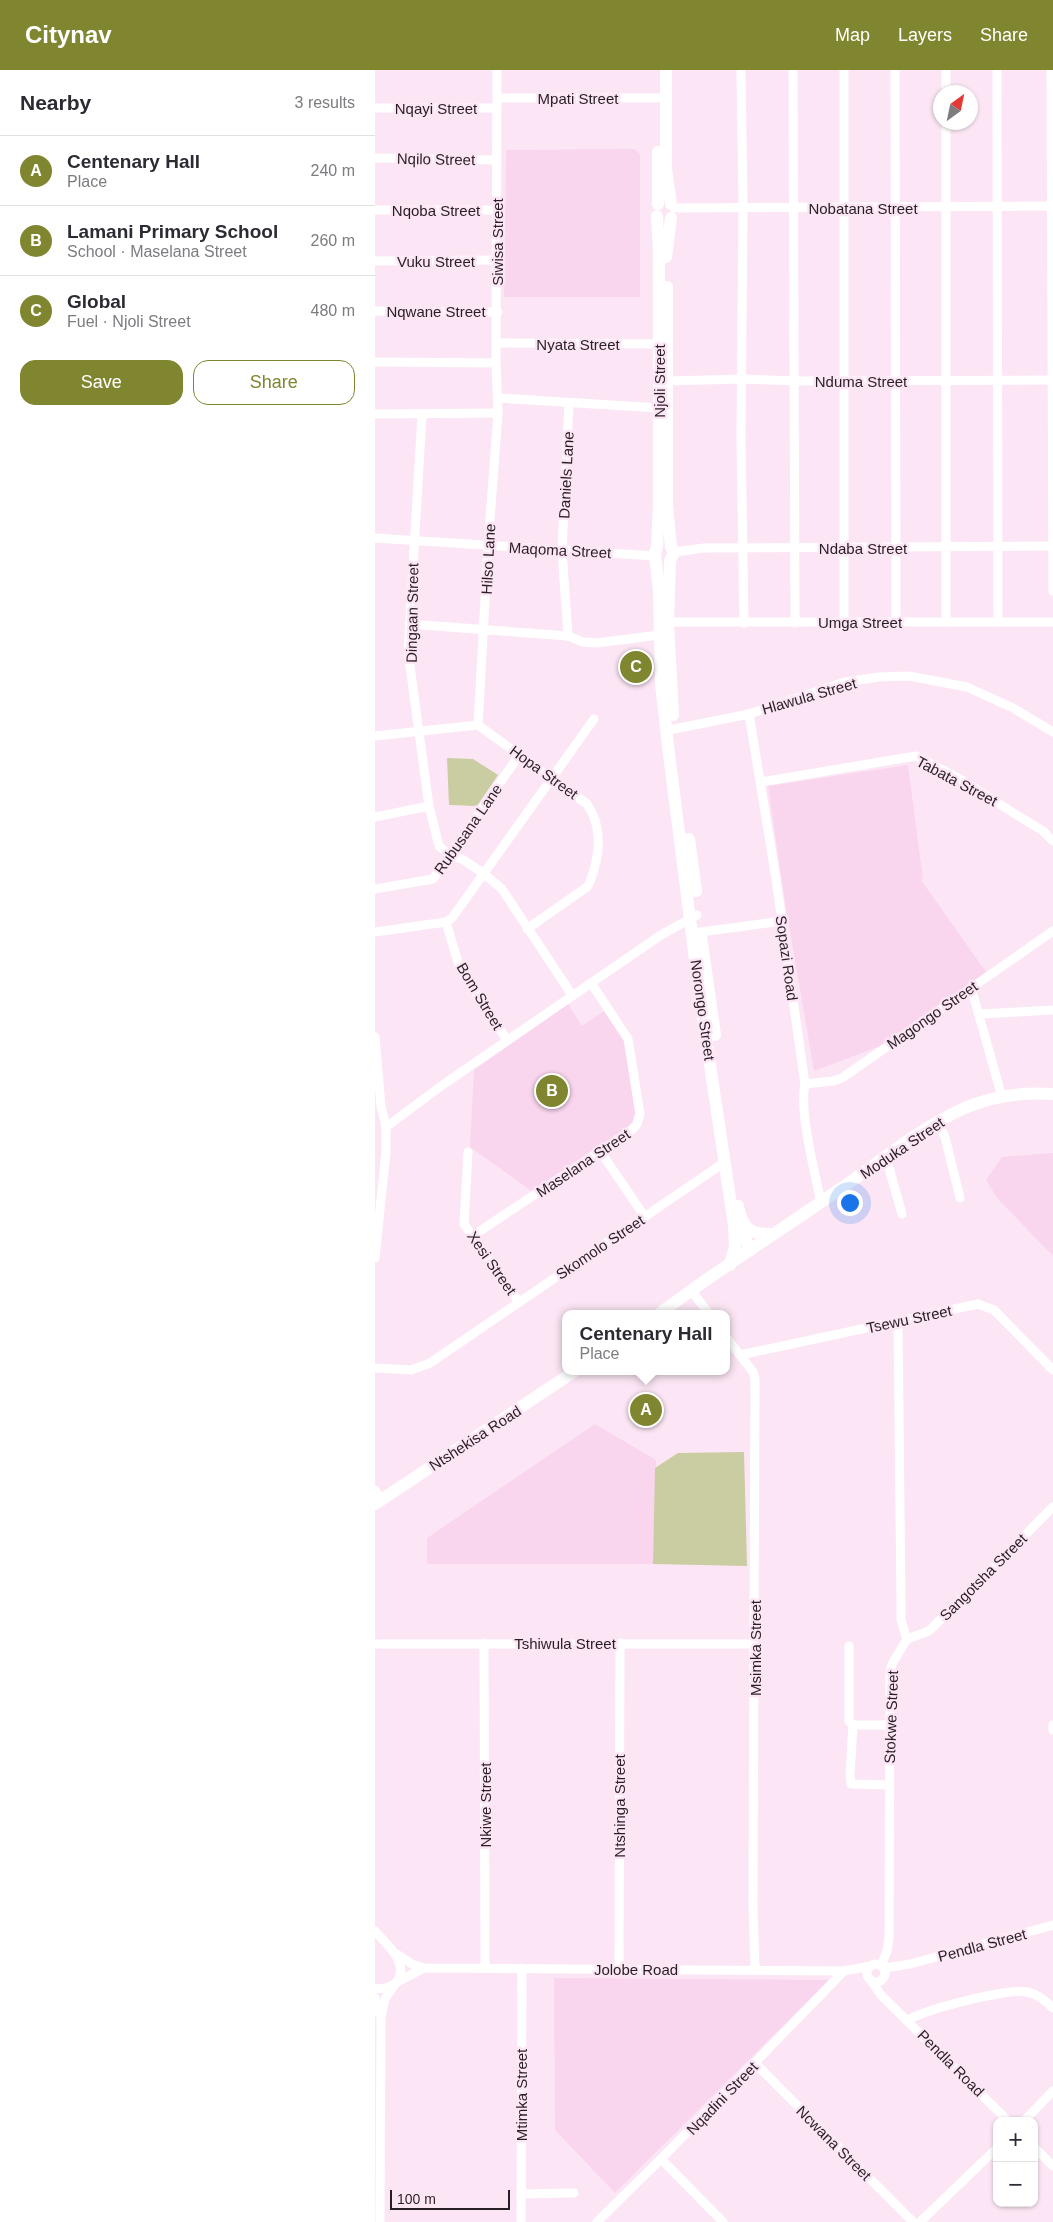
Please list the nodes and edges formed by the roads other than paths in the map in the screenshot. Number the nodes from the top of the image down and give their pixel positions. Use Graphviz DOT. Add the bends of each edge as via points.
graph roads {
  1 [pos="497,70"];
  2 [pos="658,70"];
  3 [pos="666,70"];
  4 [pos="741,70"];
  5 [pos="793,70"];
  6 [pos="844,70"];
  7 [pos="895,70"];
  8 [pos="946,70"];
  9 [pos="997,70"];
  10 [pos="1051,70"];
  11 [pos="946,85"];
  12 [pos="499,98"];
  13 [pos="658,98"];
  14 [pos="375,108"];
  15 [pos="497,108"];
  16 [pos="946,130"];
  17 [pos="375,158"];
  18 [pos="497,160"];
  19 [pos="998,206"];
  20 [pos="1052,206"];
  21 [pos="743,207"];
  22 [pos="793,207"];
  23 [pos="845,208"];
  24 [pos="895,208"];
  25 [pos="946,208"];
  26 [pos="375,210"];
  27 [pos="497,210"];
  28 [pos="657,210"];
  29 [pos="672,210"];
  30 [pos="497,260"];
  31 [pos="375,261"];
  32 [pos="375,311"];
  33 [pos="498,312"];
  34 [pos="497,343"];
  35 [pos="659,344"];
  36 [pos="375,362"];
  37 [pos="496,363"];
  38 [pos="742,380"];
  39 [pos="945,380"];
  40 [pos="998,380"];
  41 [pos="1053,380"];
  42 [pos="795,381"];
  43 [pos="844,381"];
  44 [pos="896,381"];
  45 [pos="669,382"];
  46 [pos="498,398"];
  47 [pos="569,403"];
  48 [pos="659,408"];
  49 [pos="498,413"];
  50 [pos="375,414"];
  51 [pos="422,415"];
  52 [pos="375,538"];
  53 [pos="414,540"];
  54 [pos="488,546"];
  55 [pos="1053,546"];
  56 [pos="743,548"];
  57 [pos="794,548"];
  58 [pos="844,548"];
  59 [pos="895,548"];
  60 [pos="947,548"];
  61 [pos="997,548"];
  62 [pos="562,550"];
  63 [pos="672,553"];
  64 [pos="656,554"];
  65 [pos="1053,591"];
  66 [pos="668,622"];
  67 [pos="844,622"];
  68 [pos="896,622"];
  69 [pos="946,622"];
  70 [pos="998,622"];
  71 [pos="1053,622"];
  72 [pos="744,623"];
  73 [pos="795,623"];
  74 [pos="409,624"];
  75 [pos="485,629"];
  76 [pos="659,635"];
  77 [pos="568,636"];
  78 [pos="749,714"];
  79 [pos="594,719"];
  80 [pos="479,725"];
  81 [pos="674,729"];
  82 [pos="419,730"];
  83 [pos="1053,732"];
  84 [pos="375,736"];
  85 [pos="673,752"];
  86 [pos="520,754"];
  87 [pos="552,777"];
  88 [pos="761,782"];
  89 [pos="429,806"];
  90 [pos="375,817"];
  91 [pos="1053,840"];
  92 [pos="449,855"];
  93 [pos="483,873"];
  94 [pos="375,889"];
  95 [pos="694,916"];
  96 [pos="782,921"];
  97 [pos="446,922"];
  98 [pos="527,929"];
  99 [pos="1053,931"];
  100 [pos="375,932"];
  101 [pos="696,932"];
  102 [pos="591,983"];
  103 [pos="971,987"];
  104 [pos="572,995"];
  105 [pos="1053,1010"];
  106 [pos="980,1014"];
  107 [pos="375,1037"];
  108 [pos="507,1040"];
  109 [pos="805,1084"];
  110 [pos="1053,1094"];
  111 [pos="1002,1097"];
  112 [pos="937,1123"];
  113 [pos="386,1127"];
  114 [pos="600,1151"];
  115 [pos="468,1152"];
  116 [pos="886,1157"];
  117 [pos="725,1162"];
  118 [pos="960,1198"];
  119 [pos="821,1203"];
  120 [pos="901,1214"];
  121 [pos="645,1216"];
  122 [pos="741,1220"];
  123 [pos="773,1234"];
  124 [pos="474,1235"];
  125 [pos="376,1237"];
  126 [pos="749,1251"];
  127 [pos="375,1258"];
  128 [pos="730,1265"];
  129 [pos="691,1290"];
  130 [pos="519,1302"];
  131 [pos="664,1310"];
  132 [pos="706,1310"];
  133 [pos="898,1321"];
  134 [pos="730,1342"];
  135 [pos="740,1355"];
  136 [pos="375,1368"];
  137 [pos="1053,1370"];
  138 [pos="569,1375"];
  139 [pos="377,1498"];
  140 [pos="1053,1507"];
  141 [pos="907,1639"];
  142 [pos="484,1643"];
  143 [pos="620,1643"];
  144 [pos="375,1644"];
  145 [pos="754,1644"];
  146 [pos="849,1646"];
  147 [pos="853,1725"];
  148 [pos="889,1725"];
  149 [pos="1053,1725"];
  150 [pos="1053,1730"];
  151 [pos="889,1785"];
  152 [pos="1053,1925"];
  153 [pos="375,1931"];
  154 [pos="395,1953"];
  155 [pos="871,1966"];
  156 [pos="424,1968"];
  157 [pos="485,1968"];
  158 [pos="522,1968"];
  159 [pos="619,1969"];
  160 [pos="755,1969"];
  161 [pos="846,1970"];
  162 [pos="883,1972"];
  163 [pos="870,1979"];
  164 [pos="396,1983"];
  165 [pos="375,1989"];
  166 [pos="375,1998"];
  167 [pos="893,2006"];
  168 [pos="1053,2008"];
  169 [pos="381,2017"];
  170 [pos="908,2020"];
  171 [pos="755,2063"];
  172 [pos="1053,2091"];
  173 [pos="1004,2117"];
  174 [pos="1028,2117"];
  175 [pos="1038,2151"];
  176 [pos="993,2152"];
  177 [pos="661,2159"];
  178 [pos="1053,2166"];
  179 [pos="575,2193"];
  180 [pos="521,2194"];
  181 [pos="380,2222"];
  182 [pos="521,2222"];
  183 [pos="597,2222"];
  184 [pos="723,2222"];
  185 [pos="913,2222"];
  186 [pos="920,2222"];
  1 -- 12 [label="street, Siwisa Street"];
  2 -- 13 [label="street, Njoli Street"];
  3 -- 29 [label="street, Njoli Street" via="666,169"];
  4 -- 21 [label="street"];
  5 -- 22 [label="street"];
  6 -- 23 [label="street"];
  7 -- 24 [label="street"];
  8 -- 11 [label="street"];
  9 -- 19 [label="street"];
  10 -- 20 [label="street"];
  12 -- 13 [label="street, Mpati Street"];
  12 -- 15 [label="street, Siwisa Street"];
  13 -- 28 [label="street, Njoli Street"];
  14 -- 15 [label="street, Nqayi Street"];
  15 -- 18 [label="street, Siwisa Street"];
  16 -- 25 [label="street"];
  17 -- 18 [label="street, Nqilo Street"];
  18 -- 27 [label="street, Siwisa Street"];
  19 -- 20 [label="street, Nobatana Street"];
  19 -- 25 [label="street, Nobatana Street"];
  19 -- 40 [label="street"];
  20 -- 41 [label="street"];
  21 -- 22 [label="street, Nobatana Street"];
  21 -- 29 [label="street, Nobatana Street"];
  21 -- 38 [label="street"];
  22 -- 23 [label="street, Nobatana Street"];
  22 -- 42 [label="street"];
  23 -- 24 [label="street, Nobatana Street"];
  23 -- 43 [label="street"];
  24 -- 25 [label="street, Nobatana Street"];
  24 -- 44 [label="street"];
  25 -- 39 [label="street"];
  26 -- 27 [label="street, Nqoba Street"];
  27 -- 30 [label="street, Siwisa Street"];
  28 -- 29 [label="street" via="663,201"];
  28 -- 35 [label="street, Njoli Street"];
  29 -- 45 [label="street, Njoli Street" via="667,250"];
  30 -- 31 [label="street, Vuku Street"];
  30 -- 33 [label="street, Siwisa Street"];
  32 -- 33 [label="street, Nqwane Street"];
  33 -- 34 [label="street, Siwisa Street"];
  34 -- 35 [label="street, Nyata Street"];
  34 -- 37 [label="street, Siwisa Street"];
  35 -- 48 [label="street, Njoli Street"];
  36 -- 37 [label="street"];
  37 -- 46 [label="street, Siwisa Street"];
  38 -- 42 [label="street, Nduma Street"];
  38 -- 45 [label="street, Nduma Street"];
  38 -- 56 [label="street"];
  39 -- 40 [label="street, Nduma Street"];
  39 -- 44 [label="street, Nduma Street"];
  39 -- 60 [label="street"];
  40 -- 41 [label="street, Nduma Street"];
  40 -- 61 [label="street"];
  41 -- 55 [label="street"];
  42 -- 43 [label="street, Nduma Street"];
  42 -- 57 [label="street"];
  43 -- 44 [label="street, Nduma Street"];
  43 -- 58 [label="street"];
  44 -- 59 [label="street"];
  45 -- 63 [label="street, Njoli Street" via="667,505"];
  46 -- 47 [label="street"];
  46 -- 49 [label="street, Siwisa Street"];
  47 -- 48 [label="street"];
  47 -- 62 [label="street, Daniels Lane"];
  48 -- 64 [label="street, Njoli Street"];
  49 -- 51 [label="street"];
  49 -- 54 [label="street, Hilso Lane"];
  50 -- 51 [label="street"];
  51 -- 53 [label="street, Dingaan Street"];
  52 -- 53 [label="street, Maqoma Street"];
  53 -- 54 [label="street, Maqoma Street"];
  53 -- 74 [label="street, Dingaan Street"];
  54 -- 62 [label="street, Maqoma Street"];
  54 -- 75 [label="street, Hilso Lane"];
  55 -- 61 [label="street, Ndaba Street"];
  55 -- 65 [label="street"];
  56 -- 57 [label="street, Ndaba Street"];
  56 -- 63 [label="street, Ndaba Street"];
  56 -- 72 [label="street"];
  57 -- 58 [label="street, Ndaba Street"];
  57 -- 73 [label="street"];
  58 -- 59 [label="street, Ndaba Street"];
  58 -- 67 [label="street"];
  59 -- 60 [label="street, Ndaba Street"];
  59 -- 68 [label="street"];
  60 -- 61 [label="street, Ndaba Street"];
  60 -- 69 [label="street"];
  61 -- 70 [label="street"];
  62 -- 64 [label="street, Maqoma Street"];
  62 -- 77 [label="street, Daniels Lane"];
  63 -- 64 [label="street" via="664,544"];
  63 -- 66 [label="street"];
  64 -- 76 [label="street, Njoli Street"];
  66 -- 72 [label="street, Umga Street"];
  66 -- 81 [label="street"];
  67 -- 68 [label="street, Umga Street"];
  67 -- 73 [label="street, Umga Street"];
  68 -- 69 [label="street, Umga Street"];
  69 -- 70 [label="street, Umga Street"];
  70 -- 71 [label="street, Umga Street"];
  72 -- 73 [label="street, Umga Street"];
  74 -- 75 [label="street"];
  74 -- 82 [label="street, Dingaan Street" via="408,651"];
  75 -- 77 [label="street"];
  75 -- 80 [label="street"];
  76 -- 77 [label="street" via="596,643"];
  76 -- 85 [label="street, Njoli Street" via="661,684"];
  78 -- 81 [label="street, Hlawula Street"];
  78 -- 83 [label="street, Hlawula Street" via="845,682 909,676 967,687 1013,708"];
  78 -- 88 [label="street, Sopazi Road"];
  79 -- 87 [label="street"];
  80 -- 82 [label="street"];
  80 -- 86 [label="street, Hopa Street"];
  81 -- 85 [label="street"];
  82 -- 84 [label="street"];
  82 -- 89 [label="street, Dingaan Street"];
  85 -- 95 [label="street, Norongo Street" via="695,883"];
  86 -- 87 [label="street, Hopa Street"];
  86 -- 92 [label="street, Rubusana Lane"];
  87 -- 93 [label="street"];
  87 -- 98 [label="street, Hopa Street" via="580,797 592,811 600,848 587,887"];
  88 -- 91 [label="street, Tabata Street" via="916,756 1021,817"];
  88 -- 96 [label="street, Sopazi Road"];
  89 -- 90 [label="street"];
  89 -- 92 [label="street, Dingaan Street" via="439,846"];
  92 -- 93 [label="street" via="462,859"];
  92 -- 94 [label="street, Rubusana Lane" via="430,881"];
  93 -- 97 [label="street"];
  93 -- 98 [label="street" via="505,893"];
  95 -- 101 [label="street, Norongo Street"];
  95 -- 102 [label="street" via="661,934"];
  96 -- 101 [label="street"];
  96 -- 109 [label="street, Sopazi Road"];
  97 -- 100 [label="street"];
  97 -- 108 [label="street, Bom Street" via="465,976"];
  98 -- 104 [label="street"];
  99 -- 103 [label="street, Magongo Street"];
  101 -- 117 [label="street, Norongo Street" via="700,998"];
  101 -- 122 [label="street, Norongo Street"];
  102 -- 104 [label="street"];
  102 -- 114 [label="street, Maselana Street" via="627,1036 639,1114 633,1129"];
  103 -- 106 [label="street"];
  103 -- 109 [label="street, Magongo Street" via="842,1078"];
  104 -- 108 [label="street"];
  105 -- 106 [label="street"];
  106 -- 111 [label="street"];
  107 -- 113 [label="street"];
  108 -- 113 [label="street"];
  109 -- 119 [label="street, Sopazi Road" via="803,1099"];
  110 -- 111 [label="street, Moduka Street"];
  111 -- 112 [label="street, Moduka Street" via="967,1107"];
  112 -- 116 [label="street, Moduka Street"];
  112 -- 118 [label="street" via="945,1137"];
  113 -- 125 [label="street" via="386,1158"];
  114 -- 121 [label="street"];
  114 -- 124 [label="street, Maselana Street"];
  115 -- 124 [label="street, Xesi Street" via="464,1224"];
  116 -- 119 [label="street, Moduka Street"];
  116 -- 120 [label="street"];
  117 -- 121 [label="street, Skomolo Street"];
  117 -- 128 [label="street, Norongo Street" via="735,1241"];
  119 -- 123 [label="street, Moduka Street"];
  121 -- 130 [label="street, Skomolo Street"];
  122 -- 123 [label="street" via="756,1233"];
  122 -- 126 [label="street, Norongo Street"];
  123 -- 126 [label="street, Moduka Street"];
  124 -- 130 [label="street, Xesi Street"];
  125 -- 127 [label="street"];
  126 -- 128 [label="street, Moduka Street"];
  128 -- 129 [label="street, Moduka Street"];
  129 -- 131 [label="street"];
  129 -- 132 [label="street"];
  130 -- 136 [label="street, Skomolo Street" via="418,1369"];
  133 -- 135 [label="street, Tsewu Street"];
  133 -- 137 [label="street, Tsewu Street" via="984,1305 994,1310"];
  133 -- 141 [label="street" via="901,1620"];
  134 -- 135 [label="street, Msimka Street"];
  135 -- 145 [label="street, Msimka Street" via="755,1379"];
  138 -- 139 [label="street, Ntshekisa Road"];
  140 -- 141 [label="street, Sangotsha Street" via="929,1631"];
  141 -- 148 [label="street, Stokwe Street" via="892,1664"];
  142 -- 143 [label="street, Tshiwula Street"];
  142 -- 144 [label="street, Tshiwula Street"];
  142 -- 157 [label="street, Nkiwe Street"];
  143 -- 145 [label="street, Tshiwula Street"];
  143 -- 159 [label="street, Ntshinga Street"];
  145 -- 160 [label="street, Msimka Street"];
  146 -- 147 [label="street" via="849,1721"];
  147 -- 148 [label="street"];
  147 -- 151 [label="street" via="850,1783"];
  148 -- 151 [label="street, Stokwe Street"];
  149 -- 150 [label="street"];
  151 -- 162 [label="street, Stokwe Street" via="889,1938"];
  152 -- 162 [label="street, Pendla Street"];
  153 -- 154 [label="street, Jolobe Road"];
  154 -- 156 [label="street, Jolobe Road"];
  154 -- 164 [label="street" via="401,1968"];
  155 -- 161 [label="street, Jolobe Road"];
  155 -- 162 [label="street, Jolobe Road"];
  155 -- 163 [label="street" via="867,1972"];
  156 -- 157 [label="street, Jolobe Road"];
  156 -- 164 [label="street, Jolobe Road"];
  157 -- 158 [label="street, Jolobe Road"];
  158 -- 159 [label="street, Jolobe Road"];
  158 -- 180 [label="street, Mtimka Street"];
  159 -- 160 [label="street, Jolobe Road"];
  160 -- 161 [label="street, Jolobe Road"];
  161 -- 163 [label="street, Jolobe Road"];
  161 -- 171 [label="street, Nqadini Street"];
  162 -- 163 [label="street" via="875,1982"];
  162 -- 167 [label="street, Pendla Road" via="885,1992"];
  163 -- 167 [label="street, Pendla Road" via="874,1988"];
  164 -- 165 [label="street, Jolobe Road"];
  164 -- 169 [label="street" via="385,1999"];
  166 -- 169 [label="street"];
  167 -- 170 [label="street, Pendla Road"];
  168 -- 170 [label="street" via="1033,1993 1013,1991 925,2011"];
  169 -- 181 [label="street"];
  170 -- 173 [label="street, Pendla Road"];
  171 -- 177 [label="street, Nqadini Street"];
  171 -- 185 [label="street, Ncwana Street"];
  172 -- 174 [label="street"];
  175 -- 178 [label="street"];
  176 -- 186 [label="street"];
  177 -- 183 [label="street, Nqadini Street"];
  177 -- 184 [label="street"];
  179 -- 180 [label="street"];
  180 -- 182 [label="street, Mtimka Street"];
}
